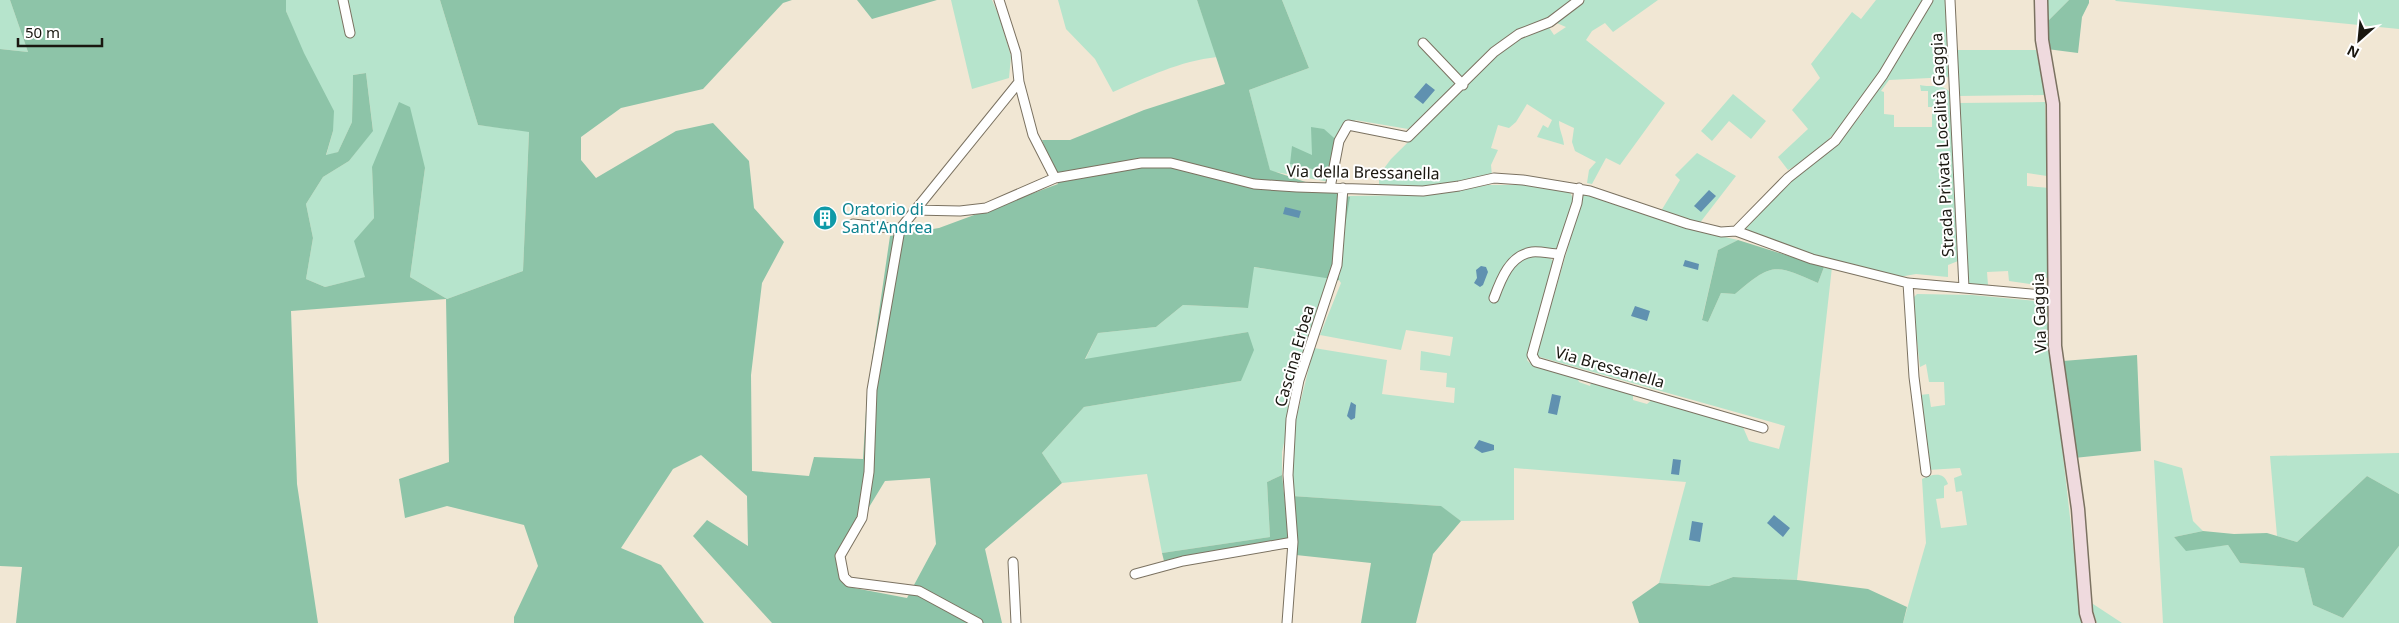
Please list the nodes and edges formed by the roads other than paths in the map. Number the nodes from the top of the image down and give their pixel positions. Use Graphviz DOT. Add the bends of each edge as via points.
graph roads {
  1 [pos="343,0"];
  2 [pos="999,0"];
  3 [pos="1579,0"];
  4 [pos="1928,0"];
  5 [pos="1950,0"];
  6 [pos="2041,0"];
  7 [pos="350,34"];
  8 [pos="1423,42"];
  9 [pos="1019,82"];
  10 [pos="1463,85"];
  11 [pos="1055,178"];
  12 [pos="1330,188"];
  13 [pos="1343,188"];
  14 [pos="1579,188"];
  15 [pos="914,210"];
  16 [pos="853,224"];
  17 [pos="900,229"];
  18 [pos="1736,231"];
  19 [pos="1560,254"];
  20 [pos="1908,283"];
  21 [pos="1964,288"];
  22 [pos="2054,296"];
  23 [pos="1494,298"];
  24 [pos="1763,428"];
  25 [pos="1926,472"];
  26 [pos="1293,542"];
  27 [pos="1013,562"];
  28 [pos="1135,574"];
  29 [pos="978,623"];
  30 [pos="1016,623"];
  31 [pos="1287,623"];
  32 [pos="2089,623"];
  1 -- 7 [label="street"];
  2 -- 9 [label="street" via="1016,53"];
  3 -- 10 [label="street" via="1550,22 1519,34 1500,47"];
  4 -- 18 [label="street" via="1884,75 1835,141 1788,178"];
  5 -- 21 [label="street, Strada Privata Località Gaggia"];
  6 -- 22 [label="street, Via Gaggia" via="2042,40 2053,104"];
  8 -- 10 [label="street"];
  9 -- 11 [label="street" via="1033,135"];
  9 -- 15 [label="street"];
  10 -- 12 [label="street" via="1408,137 1348,125 1339,141"];
  11 -- 12 [label="street, Via della Bressanella" via="1141,163 1171,163 1254,184"];
  11 -- 15 [label="street, Via della Bressanella" via="986,208"];
  12 -- 13 [label="street, Via della Bressanella"];
  13 -- 14 [label="street, Via della Bressanella" via="1423,191 1494,178"];
  13 -- 26 [label="street, Cascina Erbea" via="1337,265 1299,380 1291,419 1288,475"];
  14 -- 18 [label="street, Via della Bressanella" via="1688,224 1720,232"];
  14 -- 19 [label="street, Via Bressanella"];
  15 -- 17 [label="street"];
  16 -- 17 [label="street"];
  17 -- 29 [label="street" via="872,390 870,472 862,518 840,556 844,577 856,583 919,591"];
  18 -- 20 [label="street" via="1812,259"];
  19 -- 23 [label="street" via="1532,252 1518,258 1503,274"];
  19 -- 24 [label="street, Via Bressanella" via="1532,355 1536,362"];
  20 -- 21 [label="street"];
  20 -- 25 [label="street" via="1914,378"];
  21 -- 22 [label="street"];
  22 -- 32 [label="street, Via Gaggia" via="2055,346 2078,509"];
  26 -- 28 [label="street" via="1183,561"];
  26 -- 31 [label="street, Cascina Erbea"];
  27 -- 30 [label="street"];
}
